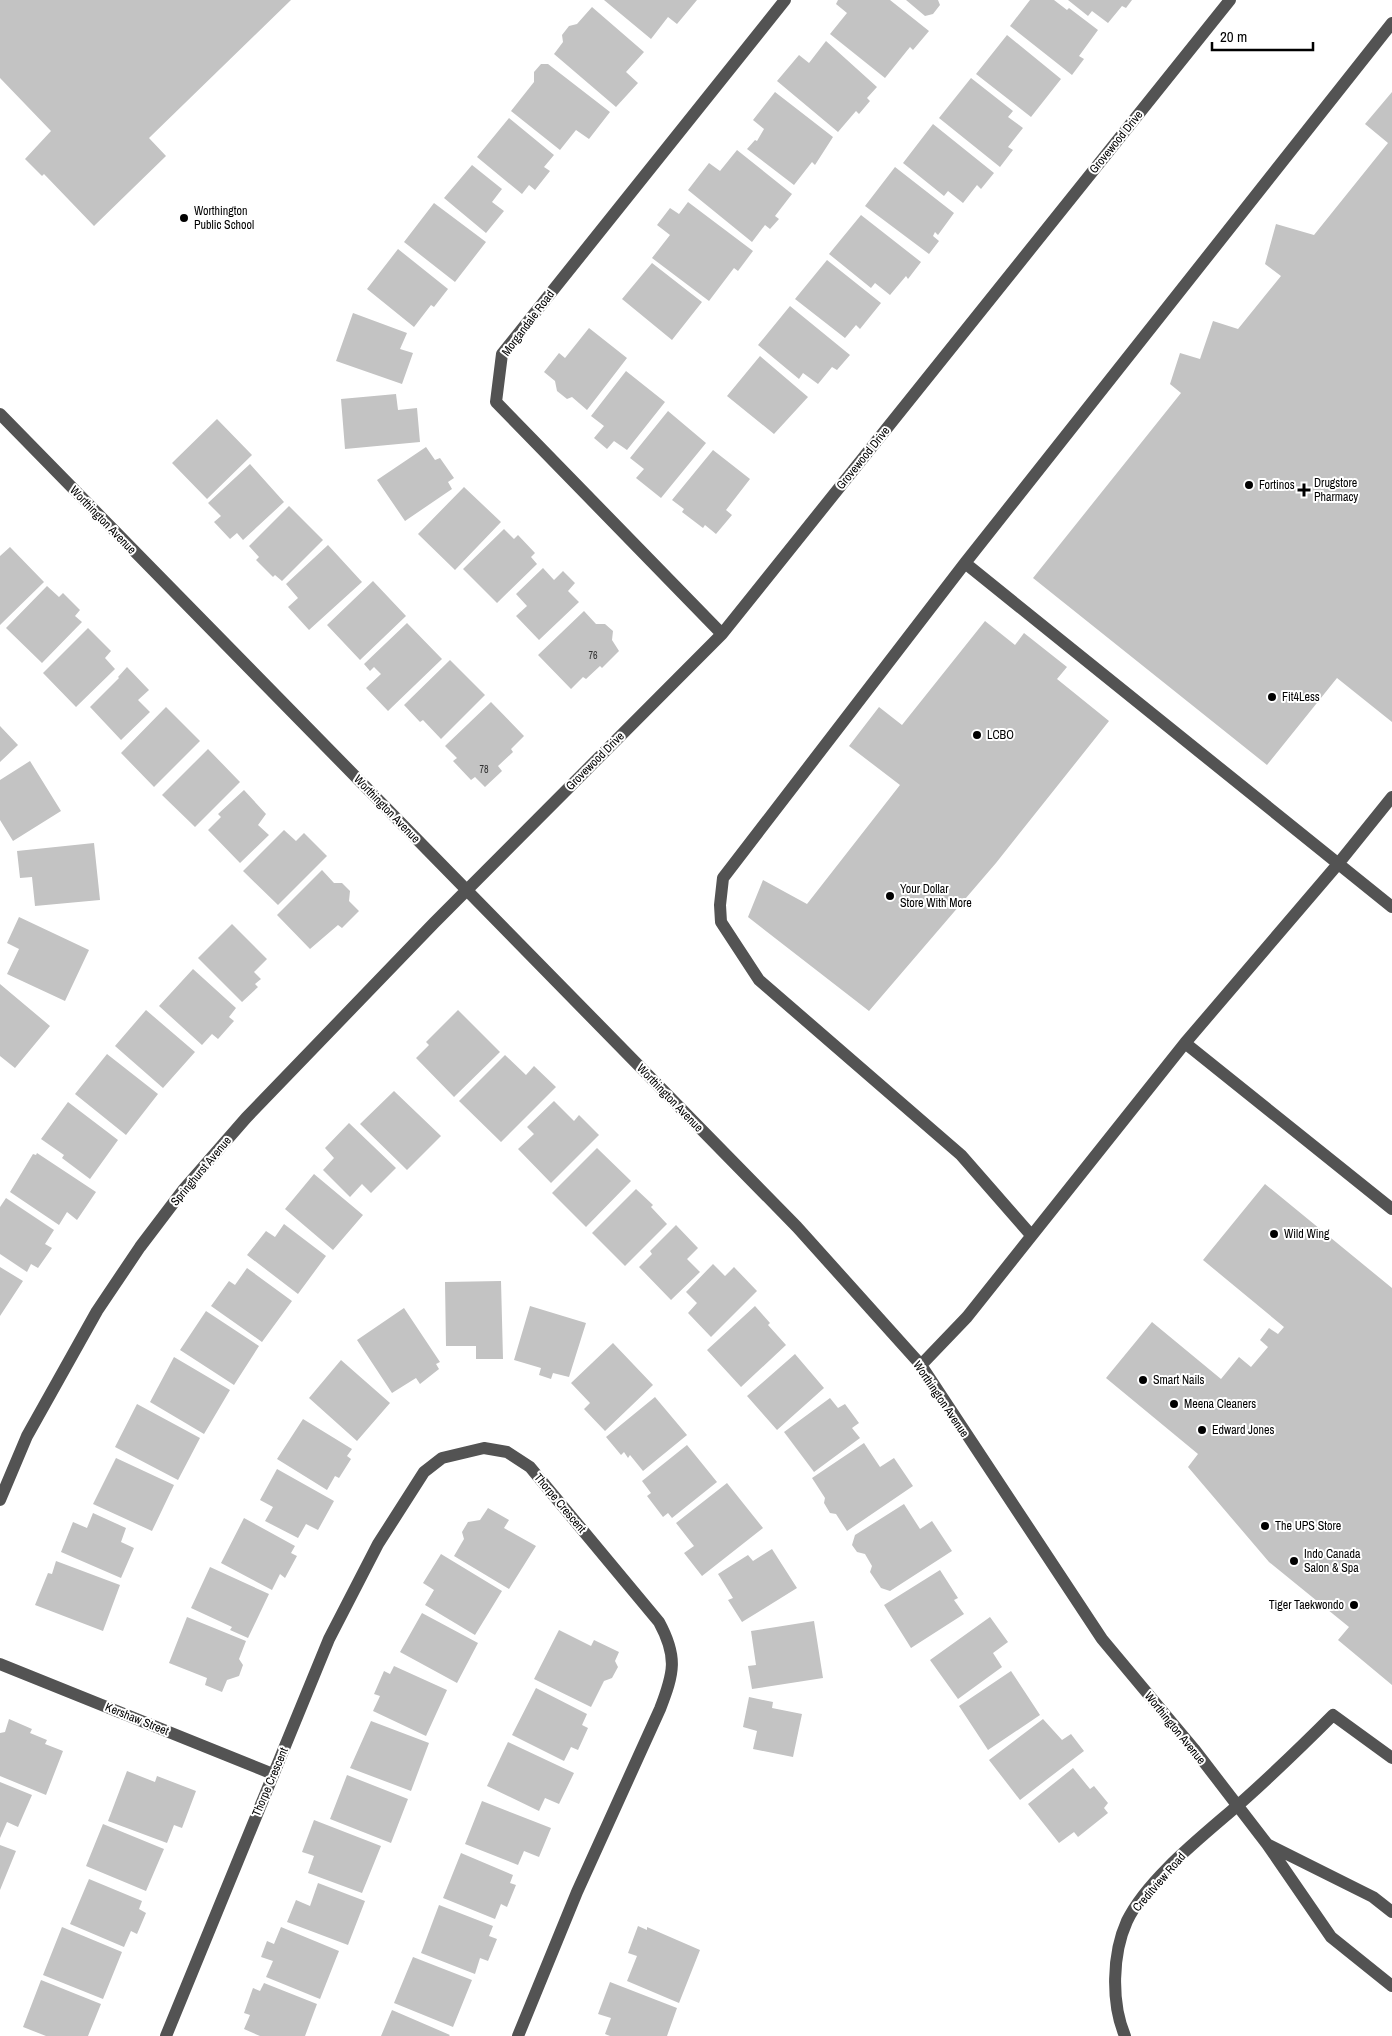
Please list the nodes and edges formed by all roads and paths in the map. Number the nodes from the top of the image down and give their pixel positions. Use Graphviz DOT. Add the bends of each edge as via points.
graph roads {
  1 [pos="785,0"];
  2 [pos="1230,0"];
  3 [pos="1392,23"];
  4 [pos="0,414"];
  5 [pos="966,563"];
  6 [pos="722,634"];
  7 [pos="1392,797"];
  8 [pos="1338,864"];
  9 [pos="466,890"];
  10 [pos="1392,907"];
  11 [pos="1185,1043"];
  12 [pos="1392,1209"];
  13 [pos="1031,1235"];
  14 [pos="921,1365"];
  15 [pos="0,1500"];
  16 [pos="0,1664"];
  17 [pos="1392,1758"];
  18 [pos="273,1774"];
  19 [pos="1237,1806"];
  20 [pos="1267,1844"];
  21 [pos="1392,1912"];
  22 [pos="1392,1986"];
  23 [pos="166,2036"];
  24 [pos="518,2036"];
  25 [pos="1125,2036"];
  1 -- 6 [label="street, Morgandale Road" via="502,354 496,402"];
  2 -- 6 [label="street, Grovewood Drive"];
  3 -- 5 [label="street"];
  4 -- 9 [label="street, Worthington Avenue"];
  5 -- 8 [label="street"];
  5 -- 13 [label="street" via="723,878 720,914 721,922 759,980 960,1155"];
  6 -- 9 [label="street, Grovewood Drive"];
  7 -- 8 [label="street"];
  8 -- 10 [label="street"];
  8 -- 11 [label="street"];
  9 -- 14 [label="street, Worthington Avenue" via="797,1227"];
  9 -- 15 [label="street, Springhurst Avenue" via="246,1118 184,1189 97,1311 27,1436"];
  11 -- 12 [label="street"];
  11 -- 13 [label="street"];
  13 -- 14 [label="street" via="967,1317"];
  14 -- 19 [label="street, Worthington Avenue" via="1102,1639"];
  16 -- 18 [label="street, Kershaw Street"];
  17 -- 19 [label="street, Creditview Road" via="1333,1715"];
  18 -- 23 [label="street, Thorpe Crescent"];
  18 -- 24 [label="street, Thorpe Crescent" via="329,1639 378,1544 424,1472 442,1458 484,1448 506,1452 530,1467 659,1622 670,1641 673,1662 672,1679 660,1709 577,1892"];
  19 -- 20 [label="street, Worthington Avenue"];
  19 -- 25 [label="street, Creditview Road" via="1179,1858 1137,1905 1128,1920 1118,1949 1115,1981"];
  20 -- 21 [label="street, Worthington Avenue" via="1373,1897"];
  20 -- 22 [label="street, Worthington Avenue" via="1331,1937"];
}
